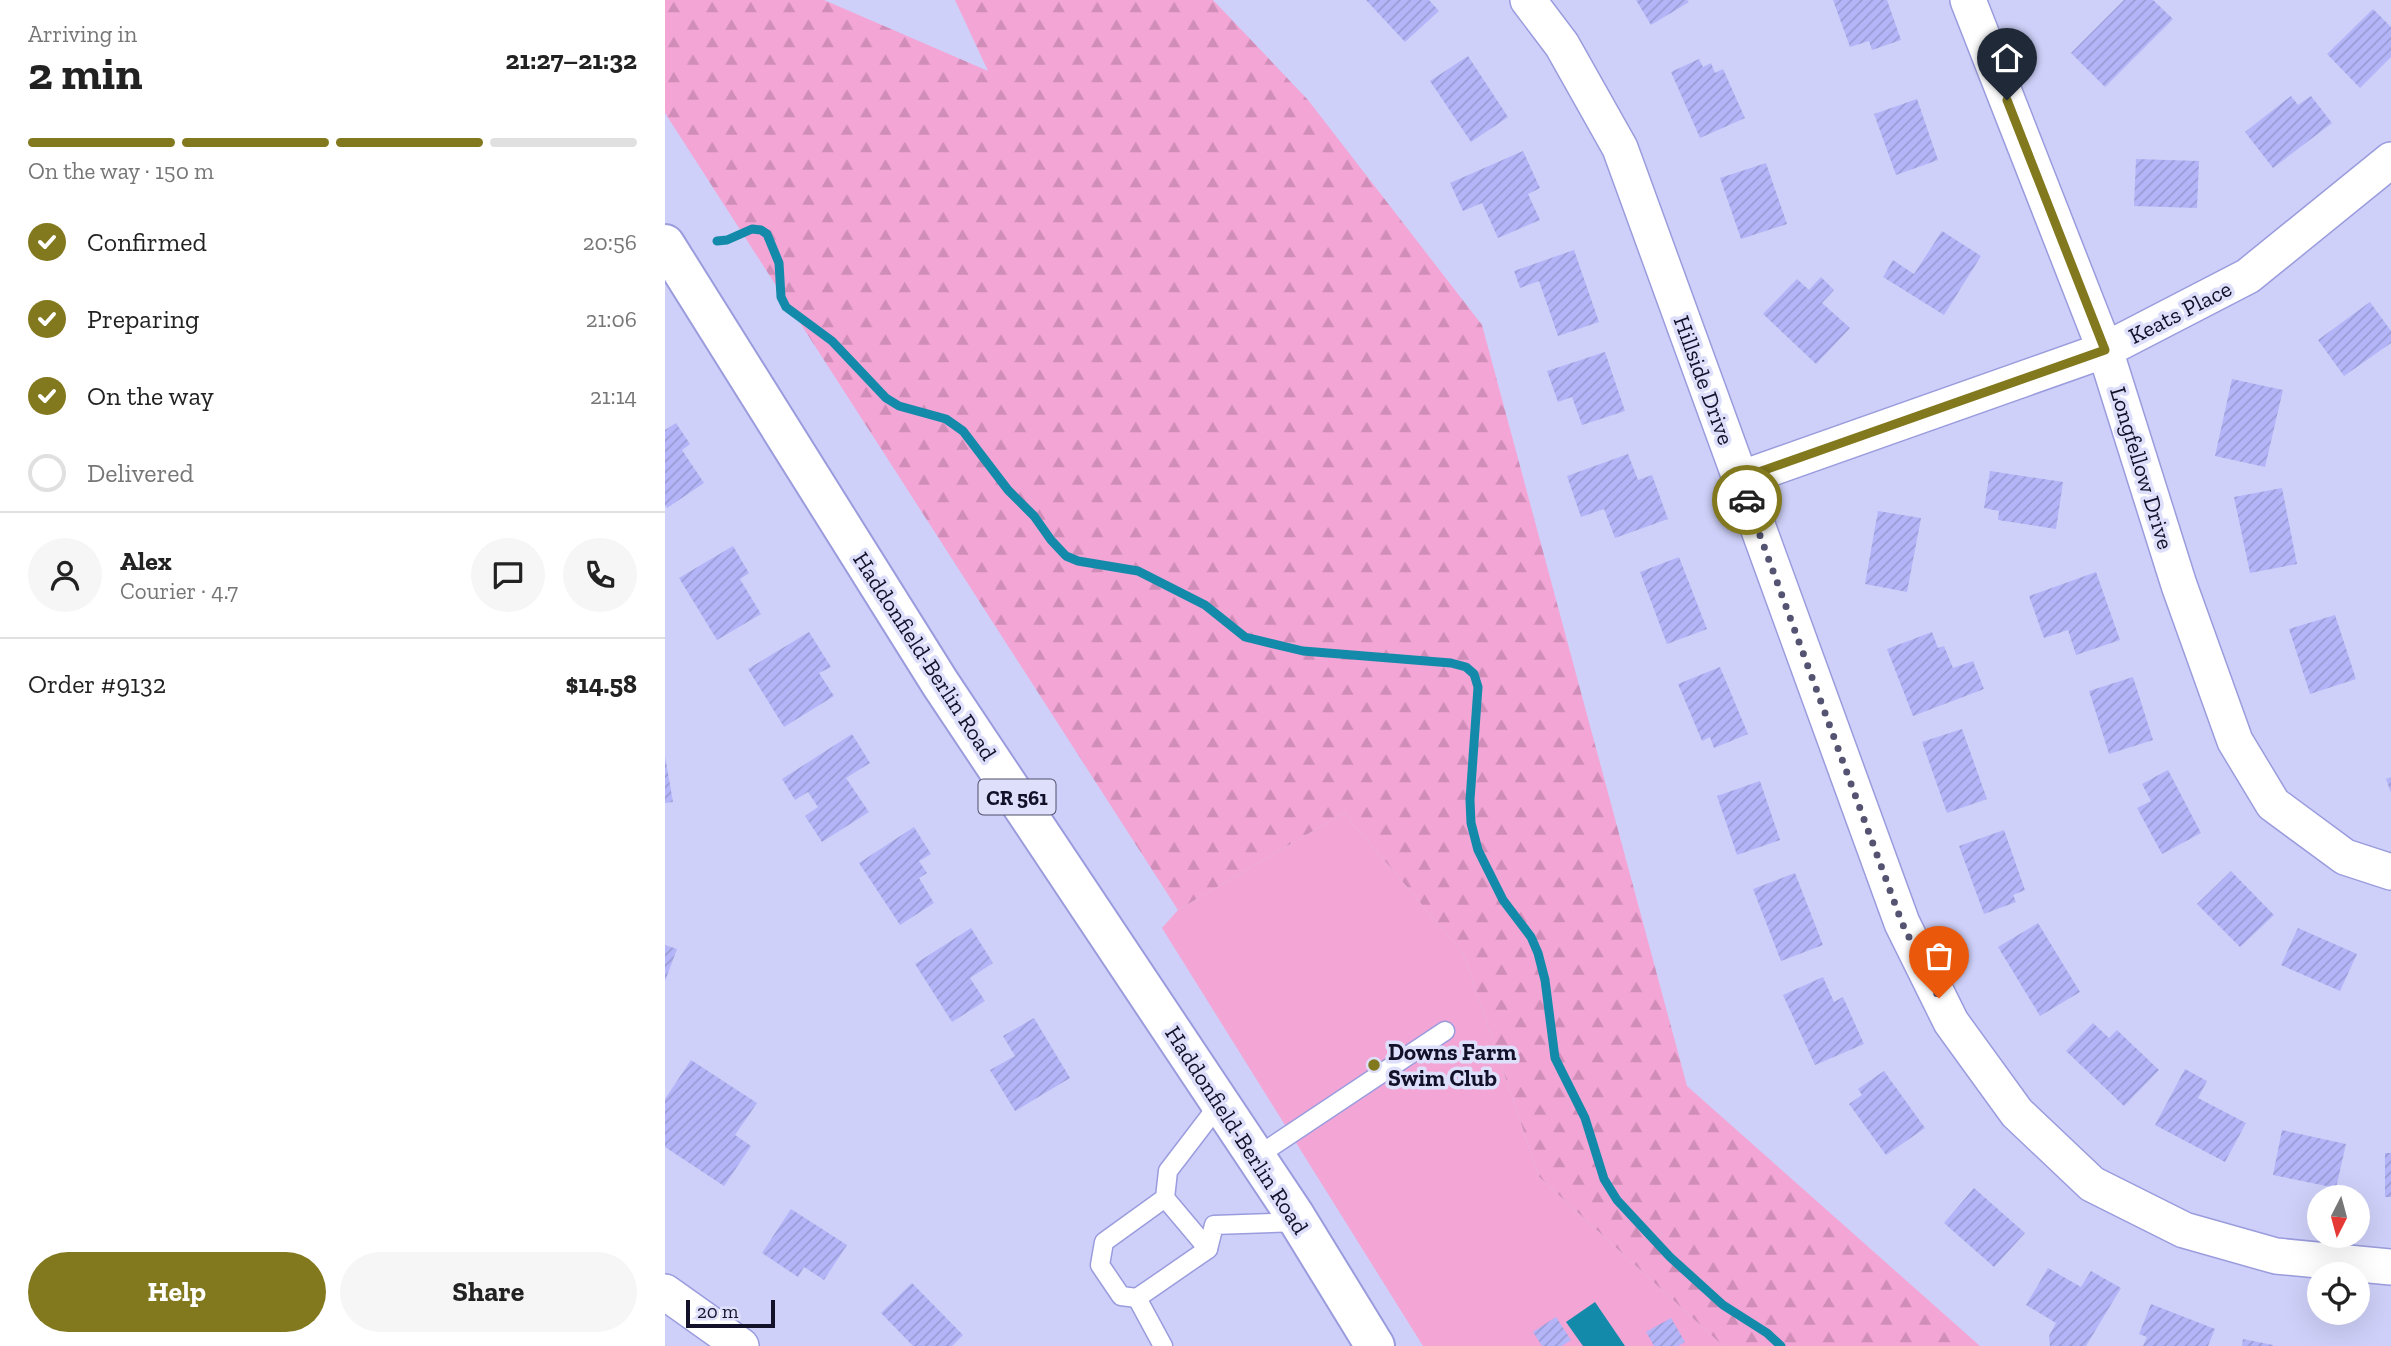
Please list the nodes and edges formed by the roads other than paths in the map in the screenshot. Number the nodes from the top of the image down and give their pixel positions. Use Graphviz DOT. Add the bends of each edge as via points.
graph roads {
  1 [pos="1528,0"];
  2 [pos="1968,0"];
  3 [pos="2391,160"];
  4 [pos="665,244"];
  5 [pos="2105,350"];
  6 [pos="1739,479"];
  7 [pos="2391,872"];
  8 [pos="1445,1031"];
  9 [pos="1220,1103"];
  10 [pos="1256,1157"];
  11 [pos="1165,1198"];
  12 [pos="1299,1222"];
  13 [pos="1208,1250"];
  14 [pos="2391,1267"];
  15 [pos="665,1292"];
  16 [pos="1137,1298"];
  17 [pos="741,1346"];
  18 [pos="1163,1346"];
  19 [pos="1375,1346"];
  1 -- 6 [label="street, Hillside Drive" via="1562,45 1620,148"];
  2 -- 5 [label="street, Longfellow Drive"];
  3 -- 5 [label="street, Keats Place" via="2248,276"];
  4 -- 9 [label="main road, Haddonfield-Berlin Road / CR 561" via="940,683"];
  5 -- 6 [label="street, Keats Place"];
  5 -- 7 [label="street, Longfellow Drive" via="2179,585 2235,740 2273,804 2345,857"];
  6 -- 14 [label="street, Hillside Drive" via="1902,923 1951,1022 2017,1113 2092,1184 2184,1230 2276,1256"];
  8 -- 10 [label="lane"];
  9 -- 10 [label="main road, Haddonfield-Berlin Road / CR 561"];
  9 -- 11 [label="lane" via="1168,1171"];
  10 -- 12 [label="main road, Haddonfield-Berlin Road / CR 561"];
  11 -- 13 [label="lane"];
  11 -- 16 [label="lane" via="1104,1242 1100,1265 1121,1296"];
  12 -- 13 [label="lane" via="1214,1225"];
  12 -- 19 [label="main road, Haddonfield-Berlin Road / CR 561"];
  13 -- 16 [label="lane"];
  15 -- 17 [label="street"];
  16 -- 18 [label="lane"];
}
